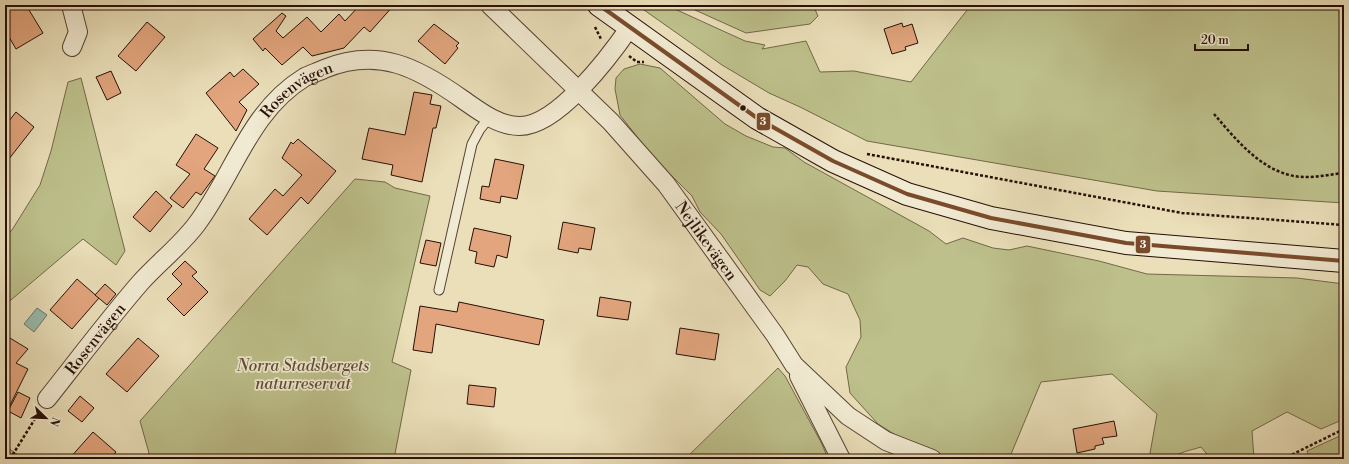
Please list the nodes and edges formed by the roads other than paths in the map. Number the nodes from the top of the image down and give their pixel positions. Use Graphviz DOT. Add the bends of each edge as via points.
graph roads {
  1 [pos="71,5"];
  2 [pos="490,5"];
  3 [pos="599,5"];
  4 [pos="630,27"];
  5 [pos="72,47"];
  6 [pos="578,90"];
  7 [pos="490,117"];
  8 [pos="1344,261"];
  9 [pos="439,290"];
  10 [pos="794,365"];
  11 [pos="47,398"];
  12 [pos="841,459"];
  13 [pos="932,459"];
  1 -- 5 [label="street" via="78,32"];
  2 -- 6 [label="street, Nejlikevägen"];
  3 -- 4 [label="street"];
  4 -- 6 [label="street, Rosenvägen" via="599,68"];
  4 -- 8 [label="street" via="757,118 833,161 907,194 991,218 1126,243"];
  6 -- 7 [label="street, Rosenvägen" via="563,106 537,121 520,127 501,124"];
  6 -- 10 [label="street, Nejlikevägen" via="611,122 666,184"];
  7 -- 9 [label="lane" via="472,144"];
  7 -- 11 [label="street, Rosenvägen" via="422,74 393,61 366,58 335,65 306,76 280,96 254,126 196,225 140,282"];
  10 -- 12 [label="street"];
  10 -- 13 [label="street, Nejlikevägen" via="848,416 886,441"];
}
